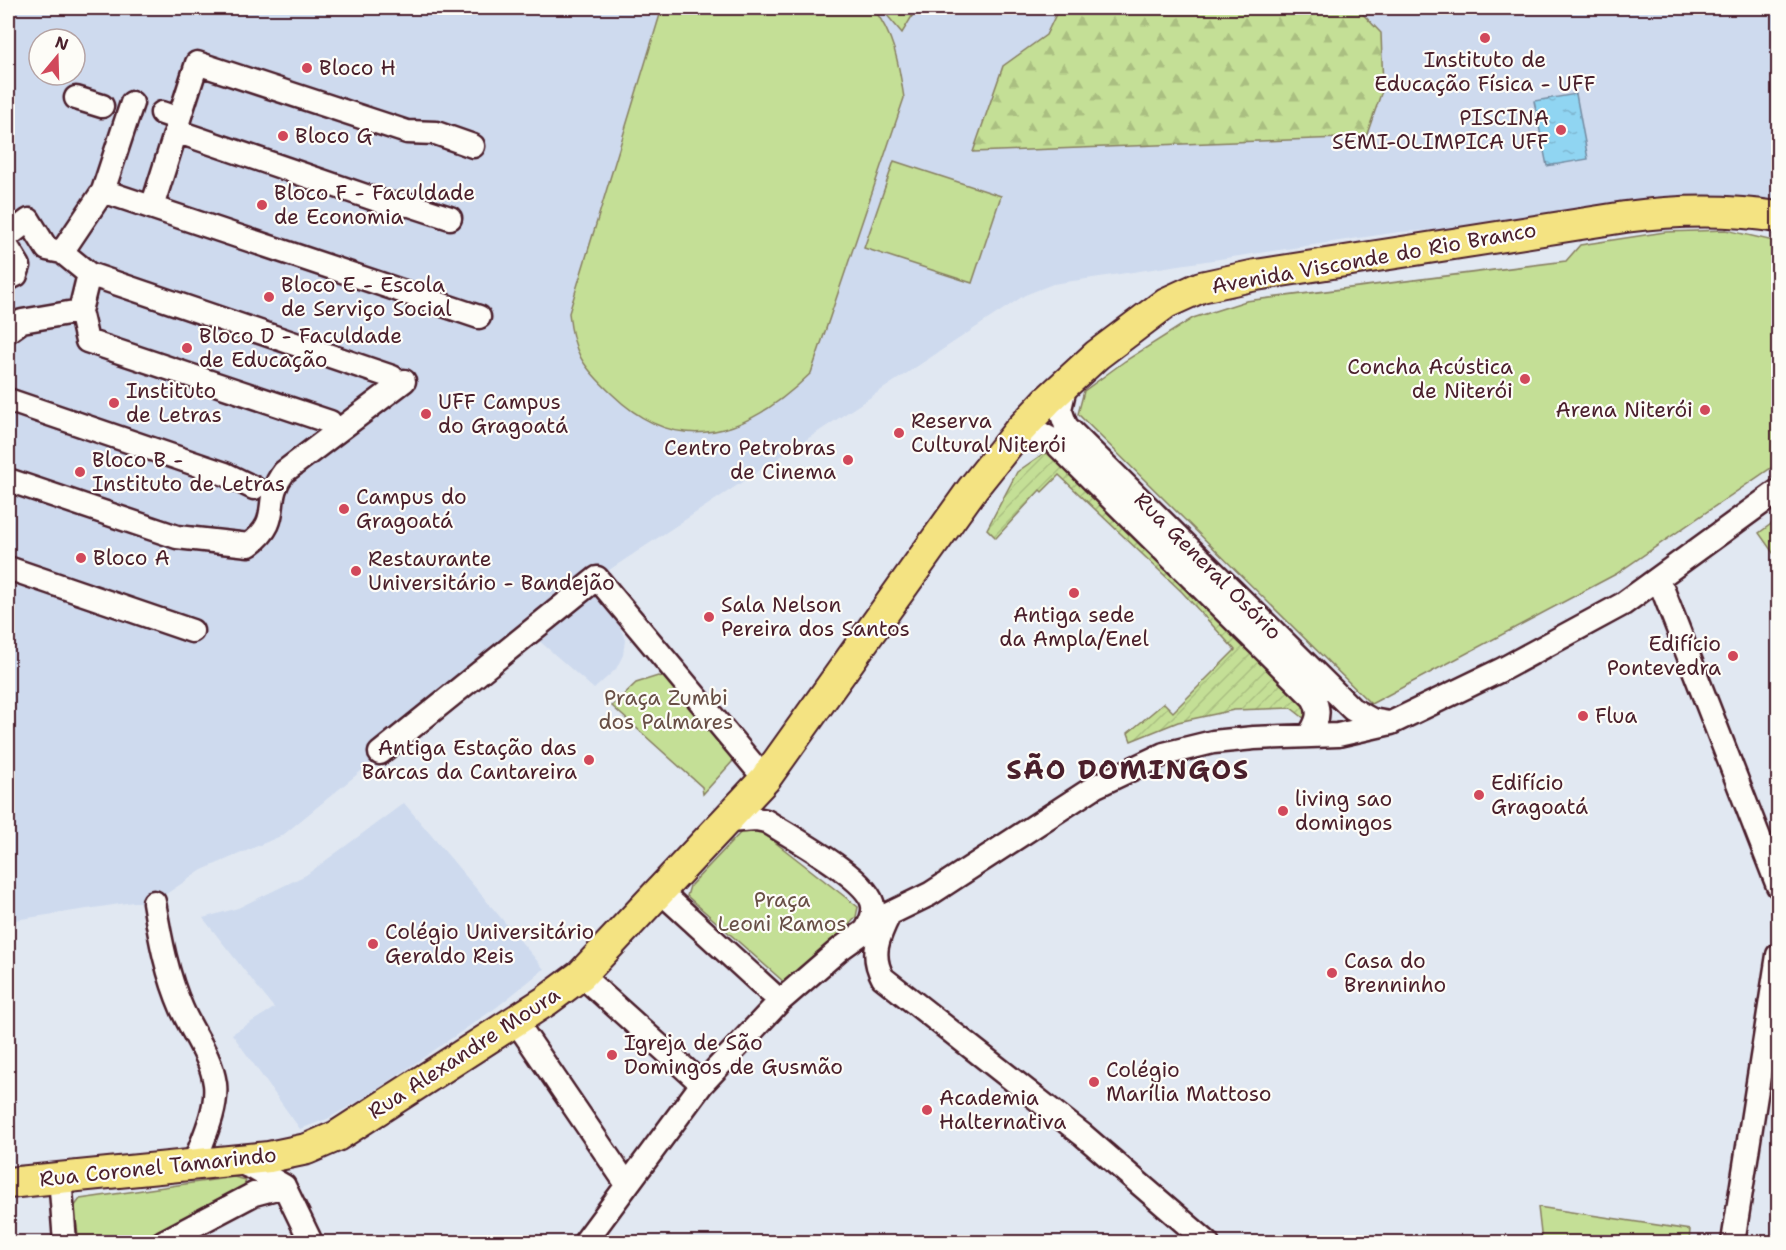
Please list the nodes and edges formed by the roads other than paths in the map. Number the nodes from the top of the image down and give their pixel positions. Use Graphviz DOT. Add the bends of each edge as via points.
graph roads {
  1 [pos="76,98"];
  2 [pos="132,103"];
  3 [pos="102,106"];
  4 [pos="172,121"];
  5 [pos="472,146"];
  6 [pos="104,191"];
  7 [pos="152,207"];
  8 [pos="1779,217"];
  9 [pos="450,218"];
  10 [pos="8,236"];
  11 [pos="8,248"];
  12 [pos="62,252"];
  13 [pos="89,274"];
  14 [pos="8,279"];
  15 [pos="80,311"];
  16 [pos="479,317"];
  17 [pos="8,331"];
  18 [pos="1066,383"];
  19 [pos="8,400"];
  20 [pos="330,422"];
  21 [pos="1019,431"];
  22 [pos="8,480"];
  23 [pos="254,488"];
  24 [pos="1779,491"];
  25 [pos="8,568"];
  26 [pos="1659,580"];
  27 [pos="192,630"];
  28 [pos="1391,723"];
  29 [pos="1308,736"];
  30 [pos="380,753"];
  31 [pos="765,778"];
  32 [pos="728,821"];
  33 [pos="1779,886"];
  34 [pos="661,892"];
  35 [pos="154,902"];
  36 [pos="890,914"];
  37 [pos="867,928"];
  38 [pos="1779,955"];
  39 [pos="581,975"];
  40 [pos="780,1001"];
  41 [pos="514,1020"];
  42 [pos="702,1084"];
  43 [pos="307,1149"];
  44 [pos="232,1160"];
  45 [pos="194,1164"];
  46 [pos="60,1177"];
  47 [pos="8,1183"];
  48 [pos="626,1183"];
  49 [pos="284,1186"];
  50 [pos="65,1242"];
  51 [pos="163,1242"];
  52 [pos="311,1242"];
  53 [pos="585,1242"];
  54 [pos="1207,1242"];
  55 [pos="1733,1242"];
  1 -- 3 [label="street"];
  2 -- 6 [label="street"];
  4 -- 5 [label="street" via="196,63 407,132 436,133"];
  4 -- 7 [label="street"];
  4 -- 9 [label="street" via="389,204 410,205"];
  6 -- 7 [label="street"];
  6 -- 12 [label="street"];
  7 -- 16 [label="street"];
  8 -- 18 [label="main road, Avenida Visconde do Rio Branco" via="1723,210 1654,213 1201,287 1166,303 1111,343"];
  10 -- 12 [label="street" via="29,220 47,249"];
  11 -- 14 [label="street" via="19,266 16,275"];
  12 -- 13 [label="street"];
  13 -- 15 [label="street"];
  13 -- 22 [label="street" via="398,379 284,472 273,486 268,526 249,545 177,537"];
  15 -- 17 [label="street" via="22,321"];
  15 -- 20 [label="street" via="87,341"];
  18 -- 21 [label="main road, Avenida Visconde do Rio Branco"];
  18 -- 28 [label="street, Rua General Osório" via="1060,416 1070,431 1352,709 1372,720"];
  19 -- 23 [label="street" via="225,474"];
  21 -- 29 [label="street, Rua General Osório" via="1038,432 1051,439 1313,698 1318,717"];
  21 -- 31 [label="main road, Avenida Visconde do Rio Branco"];
  24 -- 26 [label="street"];
  25 -- 27 [label="street"];
  26 -- 28 [label="street" via="1570,634"];
  26 -- 33 [label="street"];
  28 -- 29 [label="street" via="1338,735"];
  29 -- 36 [label="street" via="1213,742 1135,766 1096,786 930,894"];
  30 -- 31 [label="street" via="597,578"];
  31 -- 32 [label="main road"];
  32 -- 34 [label="main road"];
  32 -- 37 [label="street" via="766,821 859,881 873,905"];
  34 -- 39 [label="main road, Rua Alexandre Moura"];
  34 -- 40 [label="street"];
  35 -- 45 [label="street" via="181,1007 208,1058 215,1086"];
  36 -- 37 [label="street"];
  36 -- 54 [label="street" via="877,939 875,955 884,978 1083,1135"];
  37 -- 40 [label="street"];
  38 -- 55 [label="street"];
  39 -- 41 [label="main road, Rua Alexandre Moura"];
  39 -- 42 [label="street"];
  40 -- 42 [label="street"];
  41 -- 43 [label="main road, Rua Alexandre Moura" via="337,1136"];
  41 -- 48 [label="street"];
  42 -- 48 [label="street"];
  43 -- 44 [label="main road, Rua Coronel Tamarindo"];
  43 -- 49 [label="street" via="289,1168"];
  44 -- 45 [label="main road, Rua Coronel Tamarindo"];
  44 -- 49 [label="street"];
  45 -- 46 [label="main road, Rua Coronel Tamarindo"];
  46 -- 47 [label="main road, Rua Coronel Tamarindo"];
  46 -- 50 [label="street"];
  48 -- 53 [label="street"];
  49 -- 51 [label="street" via="254,1194"];
  49 -- 52 [label="street"];
}
